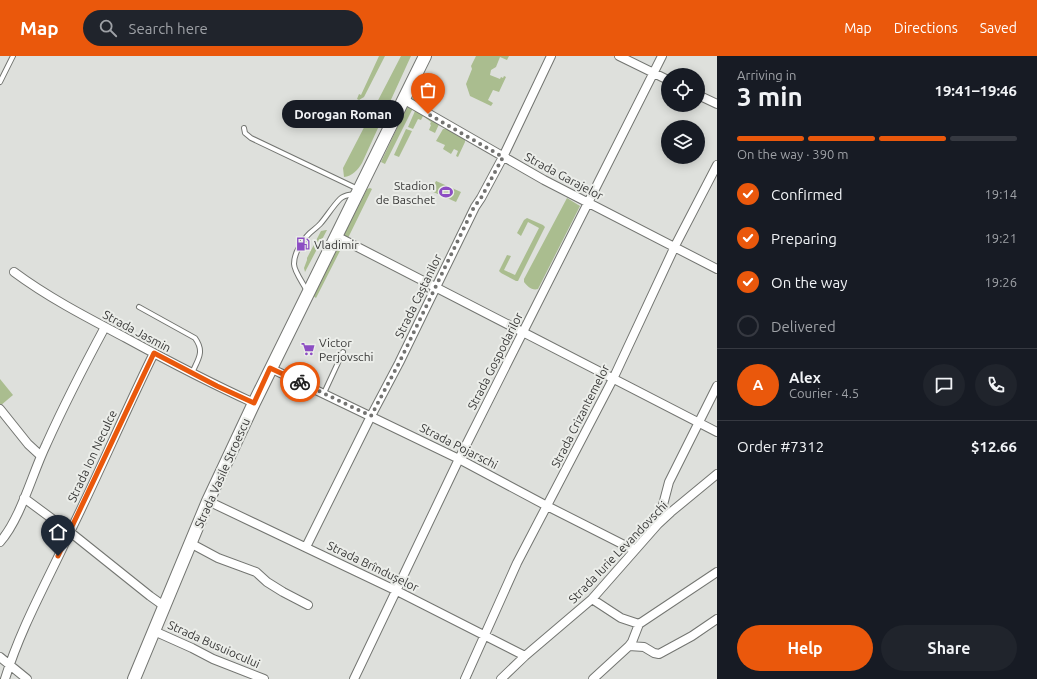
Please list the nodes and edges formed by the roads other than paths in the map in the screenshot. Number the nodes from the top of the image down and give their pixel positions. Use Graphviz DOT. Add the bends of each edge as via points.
graph roads {
  1 [pos="14,56"];
  2 [pos="425,56"];
  3 [pos="551,56"];
  4 [pos="619,56"];
  5 [pos="662,56"];
  6 [pos="653,73"];
  7 [pos="661,77"];
  8 [pos="0,82"];
  9 [pos="705,98"];
  10 [pos="403,99"];
  11 [pos="717,104"];
  12 [pos="244,128"];
  13 [pos="503,157"];
  14 [pos="717,165"];
  15 [pos="358,192"];
  16 [pos="588,203"];
  17 [pos="336,236"];
  18 [pos="675,248"];
  19 [pos="717,269"];
  20 [pos="14,272"];
  21 [pos="435,287"];
  22 [pos="308,293"];
  23 [pos="139,307"];
  24 [pos="105,328"];
  25 [pos="523,333"];
  26 [pos="343,352"];
  27 [pos="154,353"];
  28 [pos="270,368"];
  29 [pos="192,373"];
  30 [pos="613,379"];
  31 [pos="717,386"];
  32 [pos="324,393"];
  33 [pos="254,403"];
  34 [pos="0,409"];
  35 [pos="371,416"];
  36 [pos="699,423"];
  37 [pos="717,432"];
  38 [pos="41,456"];
  39 [pos="459,459"];
  40 [pos="717,474"];
  41 [pos="24,498"];
  42 [pos="208,501"];
  43 [pos="547,506"];
  44 [pos="658,524"];
  45 [pos="70,532"];
  46 [pos="0,542"];
  47 [pos="190,543"];
  48 [pos="306,547"];
  49 [pos="634,550"];
  50 [pos="717,572"];
  51 [pos="397,591"];
  52 [pos="592,599"];
  53 [pos="308,605"];
  54 [pos="164,606"];
  55 [pos="717,619"];
  56 [pos="639,624"];
  57 [pos="154,631"];
  58 [pos="484,635"];
  59 [pos="629,646"];
  60 [pos="525,656"];
  61 [pos="0,657"];
  62 [pos="10,665"];
  63 [pos="247,675"];
  64 [pos="6,679"];
  65 [pos="27,679"];
  66 [pos="134,679"];
  67 [pos="264,679"];
  68 [pos="354,679"];
  69 [pos="465,679"];
  70 [pos="502,679"];
  71 [pos="593,679"];
  1 -- 8 [label="lane"];
  2 -- 10 [label="main road, Strada Vasile Stroescu"];
  3 -- 13 [label="street, Strada Caștanilor"];
  4 -- 6 [label="street"];
  5 -- 6 [label="street, Strada Gospodarilor"];
  6 -- 7 [label="street"];
  6 -- 16 [label="street, Strada Gospodarilor"];
  9 -- 11 [label="street"];
  10 -- 13 [label="street, Strada Garajelor"];
  10 -- 15 [label="main road, Strada Vasile Stroescu"];
  12 -- 15 [label="lane" via="245,133 251,138"];
  13 -- 16 [label="street, Strada Garajelor"];
  13 -- 21 [label="street, Strada Caștanilor" via="474,207"];
  14 -- 18 [label="street, Strada Crizantemelor"];
  15 -- 17 [label="main road, Strada Vasile Stroescu"];
  15 -- 22 [label="lane" via="340,199 300,247 294,266"];
  16 -- 18 [label="street, Strada Garajelor"];
  16 -- 25 [label="street, Strada Gospodarilor"];
  17 -- 21 [label="street"];
  17 -- 22 [label="main road, Strada Vasile Stroescu"];
  18 -- 19 [label="street, Strada Garajelor"];
  18 -- 30 [label="street, Strada Crizantemelor"];
  20 -- 24 [label="street, Strada Jasmin" via="37,289"];
  21 -- 25 [label="street"];
  21 -- 35 [label="street, Strada Caștanilor"];
  22 -- 28 [label="main road, Strada Vasile Stroescu"];
  23 -- 29 [label="lane" via="195,338 200,344 201,352"];
  24 -- 27 [label="street, Strada Jasmin"];
  24 -- 38 [label="street"];
  25 -- 30 [label="street"];
  25 -- 39 [label="street, Strada Gospodarilor"];
  26 -- 32 [label="lane"];
  27 -- 29 [label="street, Strada Jasmin"];
  27 -- 45 [label="street, Strada Ion Neculce"];
  28 -- 32 [label="street, Strada Pojarschi"];
  28 -- 33 [label="main road, Strada Vasile Stroescu"];
  29 -- 33 [label="street, Strada Jasmin"];
  30 -- 36 [label="street"];
  30 -- 43 [label="street, Strada Crizantemelor"];
  31 -- 36 [label="street"];
  32 -- 35 [label="street, Strada Pojarschi"];
  33 -- 42 [label="main road, Strada Vasile Stroescu"];
  34 -- 38 [label="street"];
  35 -- 39 [label="street, Strada Pojarschi"];
  35 -- 48 [label="street, Strada Caștanilor"];
  36 -- 37 [label="street"];
  36 -- 44 [label="street" via="669,482"];
  38 -- 41 [label="street"];
  39 -- 43 [label="street, Strada Pojarschi"];
  39 -- 51 [label="street, Strada Gospodarilor"];
  40 -- 44 [label="street, Strada Iurie Levandovschi"];
  41 -- 45 [label="street"];
  41 -- 46 [label="street"];
  42 -- 47 [label="main road, Strada Vasile Stroescu"];
  42 -- 48 [label="street, Strada Brîndușelor"];
  43 -- 49 [label="street, Strada Pojarschi"];
  43 -- 58 [label="street, Strada Crizantemelor"];
  44 -- 49 [label="street, Strada Iurie Levandovschi"];
  45 -- 54 [label="street"];
  45 -- 62 [label="street, Strada Ion Neculce"];
  47 -- 53 [label="street" via="218,558 256,572 267,582"];
  47 -- 54 [label="main road, Strada Vasile Stroescu"];
  48 -- 51 [label="street, Strada Brîndușelor"];
  49 -- 52 [label="street, Strada Iurie Levandovschi"];
  50 -- 56 [label="street"];
  51 -- 58 [label="street, Strada Brîndușelor"];
  51 -- 68 [label="street, Strada Gospodarilor"];
  52 -- 56 [label="street" via="621,618"];
  52 -- 60 [label="street, Strada Iurie Levandovschi"];
  54 -- 57 [label="main road, Strada Vasile Stroescu"];
  55 -- 59 [label="street" via="659,654 644,647"];
  56 -- 59 [label="street"];
  57 -- 63 [label="street, Strada Busuiocului"];
  57 -- 66 [label="main road, Strada Vasile Stroescu"];
  58 -- 60 [label="street, Strada Brîndușelor"];
  58 -- 69 [label="street, Strada Crizantemelor"];
  59 -- 71 [label="street"];
  60 -- 70 [label="street, Strada Iurie Levandovschi"];
  61 -- 62 [label="street"];
  62 -- 64 [label="street, Strada Ion Neculce"];
  62 -- 65 [label="street"];
  63 -- 67 [label="street, Strada Busuiocului"];
}
